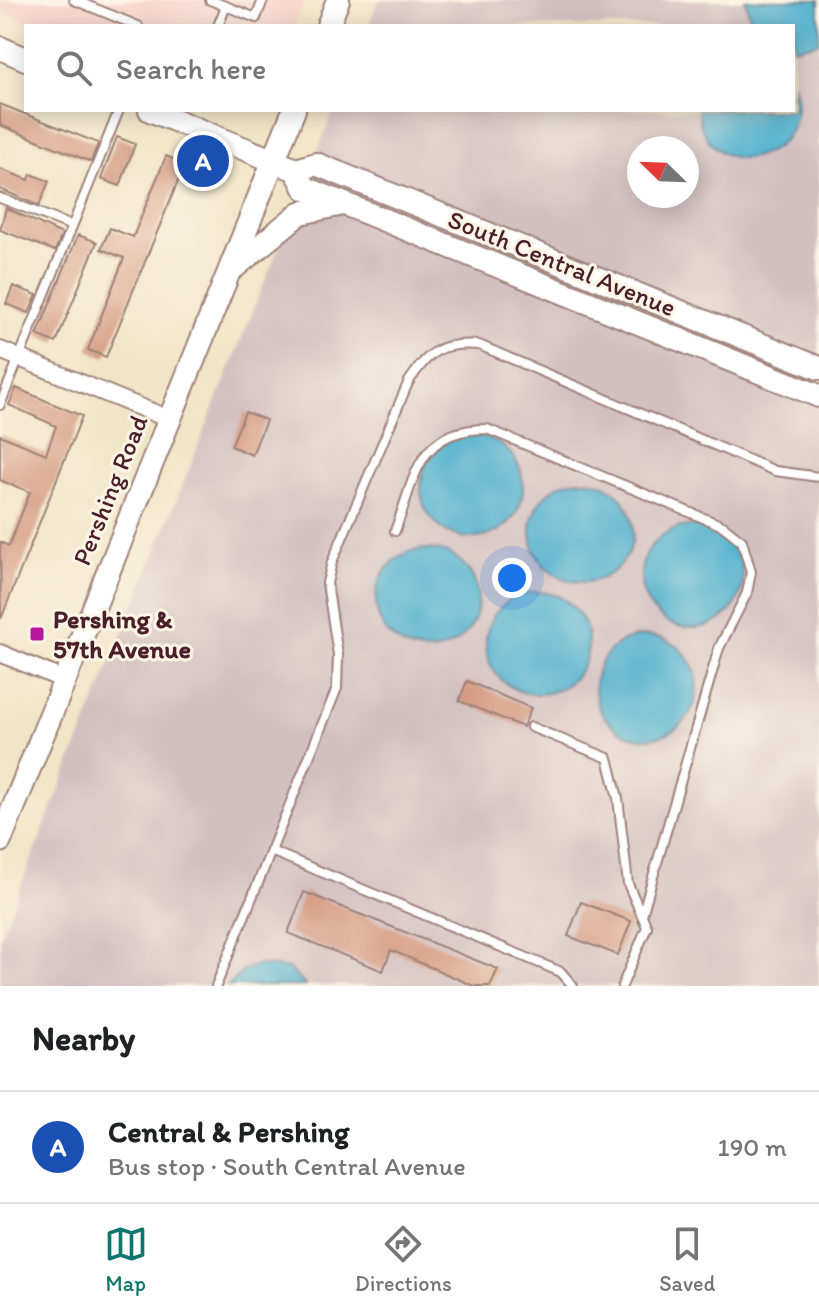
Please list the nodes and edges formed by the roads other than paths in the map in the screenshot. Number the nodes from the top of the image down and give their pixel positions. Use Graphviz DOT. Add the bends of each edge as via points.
graph roads {
  1 [pos="74,0"];
  2 [pos="210,0"];
  3 [pos="263,0"];
  4 [pos="338,0"];
  5 [pos="226,6"];
  6 [pos="133,24"];
  7 [pos="219,24"];
  8 [pos="329,24"];
  9 [pos="0,48"];
  10 [pos="24,58"];
  11 [pos="118,112"];
  12 [pos="155,112"];
  13 [pos="293,112"];
  14 [pos="273,161"];
  15 [pos="296,170"];
  16 [pos="0,198"];
  17 [pos="344,204"];
  18 [pos="72,226"];
  19 [pos="227,274"];
  20 [pos="0,350"];
  21 [pos="19,358"];
  22 [pos="819,368"];
  23 [pos="819,396"];
  24 [pos="0,405"];
  25 [pos="169,419"];
  26 [pos="819,477"];
  27 [pos="395,531"];
  28 [pos="0,653"];
  29 [pos="64,680"];
  30 [pos="531,727"];
  31 [pos="0,841"];
  32 [pos="271,851"];
  33 [pos="642,915"];
  34 [pos="216,986"];
  35 [pos="573,986"];
  36 [pos="622,986"];
  1 -- 6 [label="lane"];
  2 -- 5 [label="lane"];
  3 -- 5 [label="lane" via="256,18"];
  4 -- 8 [label="main road"];
  5 -- 7 [label="lane"];
  9 -- 10 [label="main road"];
  11 -- 18 [label="lane"];
  12 -- 14 [label="main road, South Central Avenue"];
  13 -- 14 [label="main road, Pershing Road"];
  14 -- 15 [label="main road, South Central Avenue"];
  14 -- 19 [label="main road, Pershing Road"];
  15 -- 17 [label="main road, South Central Avenue" via="305,188"];
  15 -- 22 [label="main road, South Central Avenue" via="316,164"];
  16 -- 18 [label="lane"];
  17 -- 19 [label="main road" via="300,213"];
  17 -- 23 [label="main road, South Central Avenue"];
  18 -- 21 [label="lane"];
  19 -- 25 [label="main road, Pershing Road"];
  20 -- 21 [label="street"];
  21 -- 24 [label="lane"];
  21 -- 25 [label="street"];
  25 -- 29 [label="main road, Pershing Road"];
  26 -- 32 [label="lane" via="775,471 479,345 453,343 426,357 408,383 332,562 327,583 338,655 337,688"];
  27 -- 33 [label="lane" via="436,440 463,429 487,429 723,526 742,541 751,572 747,593 719,648"];
  28 -- 29 [label="street"];
  29 -- 31 [label="main road, Pershing Road"];
  30 -- 33 [label="lane" via="608,758 628,884"];
  32 -- 34 [label="lane"];
  32 -- 35 [label="lane" via="561,972"];
  33 -- 36 [label="lane" via="647,927"];
}
